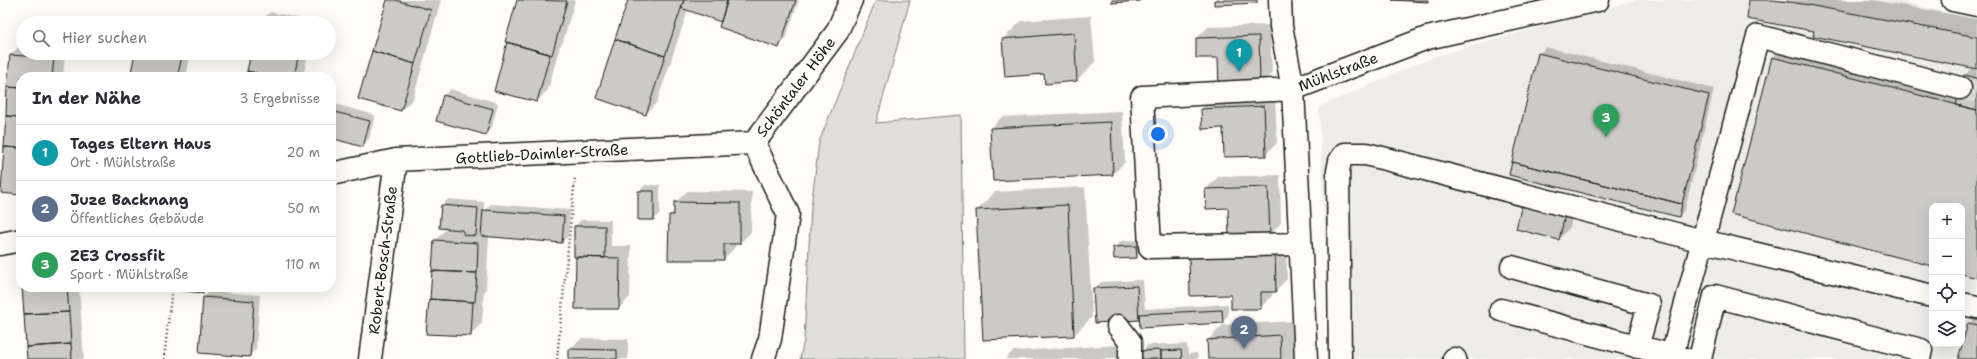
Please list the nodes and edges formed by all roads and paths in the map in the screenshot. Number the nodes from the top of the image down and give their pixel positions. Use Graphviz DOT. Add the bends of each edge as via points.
graph roads {
  1 [pos="851,0"];
  2 [pos="1280,0"];
  3 [pos="1598,0"];
  4 [pos="1953,0"];
  5 [pos="1977,6"];
  6 [pos="1960,88"];
  7 [pos="1293,89"];
  8 [pos="754,143"];
  9 [pos="577,153"];
  10 [pos="396,160"];
  11 [pos="336,173"];
  12 [pos="16,241"];
  13 [pos="1703,241"];
  14 [pos="0,244"];
  15 [pos="1300,244"];
  16 [pos="1512,267"];
  17 [pos="171,292"];
  18 [pos="1929,295"];
  19 [pos="1965,305"];
  20 [pos="1977,307"];
  21 [pos="1501,310"];
  22 [pos="1118,326"];
  23 [pos="1637,347"];
  24 [pos="1676,358"];
  25 [pos="164,359"];
  26 [pos="370,359"];
  27 [pos="557,359"];
  28 [pos="763,359"];
  29 [pos="1130,359"];
  30 [pos="1306,359"];
  31 [pos="1340,359"];
  32 [pos="1700,359"];
  33 [pos="1919,359"];
  1 -- 8 [label="street, Schöntaler Höhe" via="837,32"];
  2 -- 7 [label="street" via="1280,26"];
  3 -- 7 [label="street, Mühlstraße" via="1427,38"];
  4 -- 5 [label="street"];
  6 -- 13 [label="street" via="1758,36"];
  7 -- 15 [label="street, Mühlstraße"];
  7 -- 15 [label="street" via="1142,97 1150,247"];
  8 -- 9 [label="street, Gottlieb-Daimler-Straße"];
  8 -- 28 [label="street, Schöntaler Höhe" via="788,214 770,339"];
  9 -- 10 [label="street, Gottlieb-Daimler-Straße"];
  9 -- 27 [label="path"];
  10 -- 11 [label="street, Gottlieb-Daimler-Straße"];
  10 -- 26 [label="street, Robert-Bosch-Straße"];
  12 -- 14 [label="street"];
  13 -- 18 [label="street"];
  13 -- 24 [label="street"];
  13 -- 31 [label="street" via="1366,154 1345,154 1338,171"];
  15 -- 30 [label="street, Mühlstraße"];
  16 -- 23 [label="street" via="1649,304"];
  17 -- 25 [label="path"];
  19 -- 20 [label="street"];
  21 -- 23 [label="street"];
  22 -- 29 [label="street" via="1130,342"];
  23 -- 24 [label="street"];
  32 -- 33 [label="street" via="1715,296 1921,350"];
}
